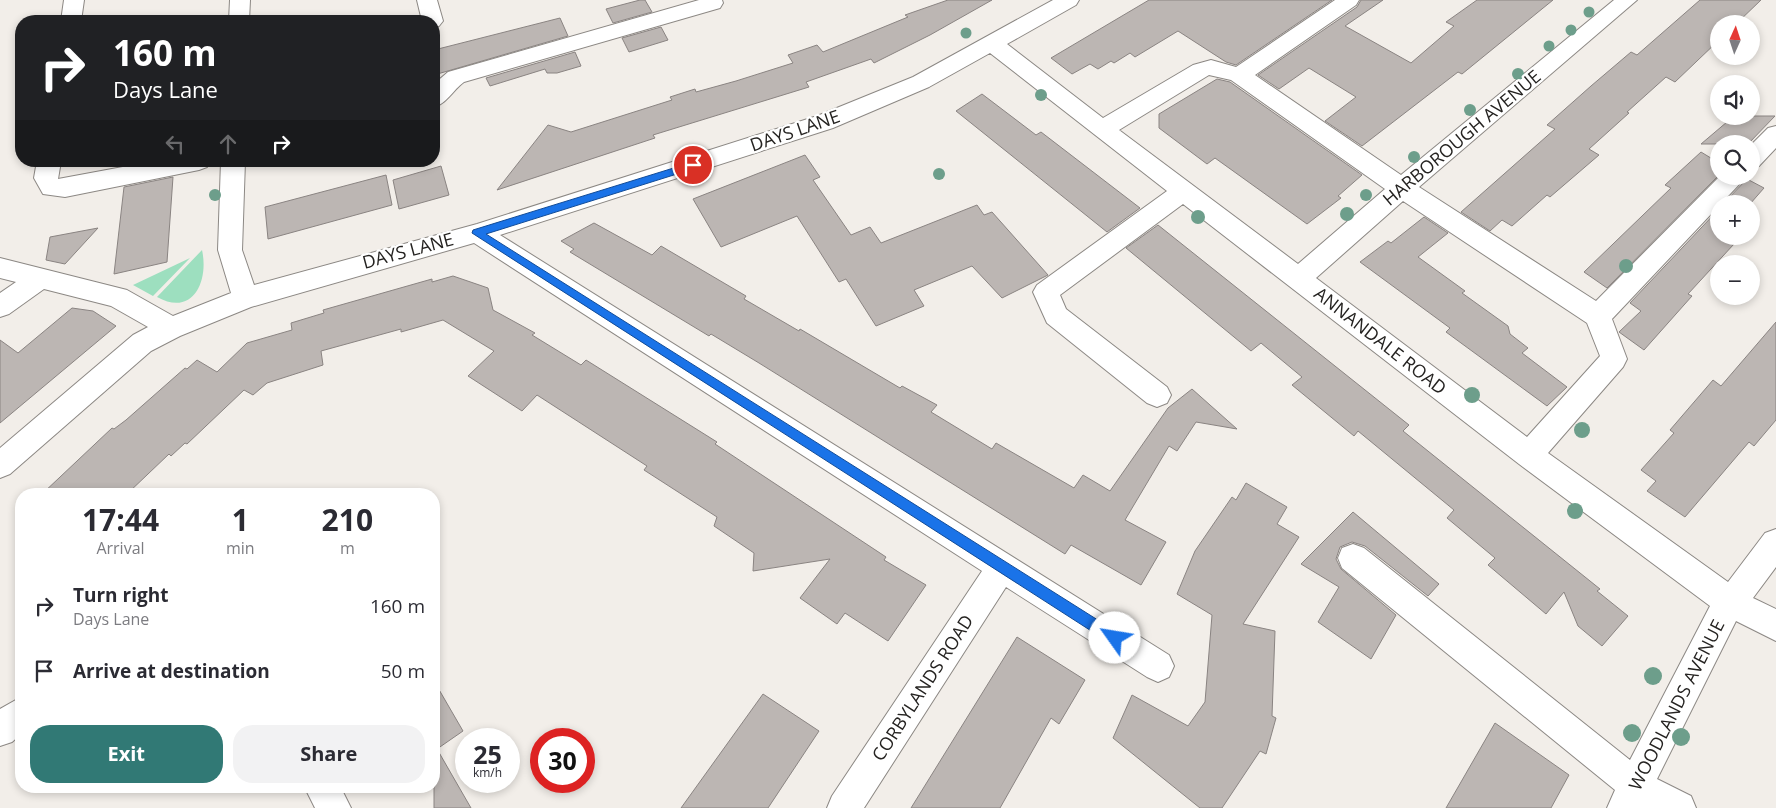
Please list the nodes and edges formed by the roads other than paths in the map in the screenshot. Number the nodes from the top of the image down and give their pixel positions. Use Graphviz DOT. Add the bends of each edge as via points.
graph roads {
  1 [pos="74,0"];
  2 [pos="240,0"];
  3 [pos="426,0"];
  4 [pos="1069,0"];
  5 [pos="1349,0"];
  6 [pos="1627,0"];
  7 [pos="713,3"];
  8 [pos="72,15"];
  9 [pos="239,15"];
  10 [pos="430,15"];
  11 [pos="993,44"];
  12 [pos="1239,74"];
  13 [pos="440,91"];
  14 [pos="1102,129"];
  15 [pos="1776,134"];
  16 [pos="1760,151"];
  17 [pos="48,167"];
  18 [pos="169,167"];
  19 [pos="233,167"];
  20 [pos="1726,185"];
  21 [pos="1402,188"];
  22 [pos="1184,191"];
  23 [pos="477,233"];
  24 [pos="0,268"];
  25 [pos="40,277"];
  26 [pos="1298,278"];
  27 [pos="245,298"];
  28 [pos="0,307"];
  29 [pos="1598,316"];
  30 [pos="171,328"];
  31 [pos="1157,395"];
  32 [pos="1528,455"];
  33 [pos="0,465"];
  34 [pos="1776,543"];
  35 [pos="1353,558"];
  36 [pos="1002,567"];
  37 [pos="1731,602"];
  38 [pos="1776,626"];
  39 [pos="1158,666"];
  40 [pos="15,718"];
  41 [pos="0,730"];
  42 [pos="325,793"];
  43 [pos="1630,797"];
  44 [pos="334,808"];
  45 [pos="844,808"];
  46 [pos="1679,808"];
  1 -- 8 [label="street"];
  2 -- 9 [label="street"];
  3 -- 10 [label="street"];
  4 -- 11 [label="street, DAYS LANE"];
  5 -- 12 [label="street"];
  6 -- 21 [label="street, HARBOROUGH AVENUE"];
  7 -- 13 [label="street" via="456,77"];
  11 -- 14 [label="street, ANNANDALE ROAD"];
  11 -- 23 [label="street, DAYS LANE" via="921,82 825,122"];
  12 -- 14 [label="street" via="1211,68 1201,70"];
  12 -- 21 [label="street"];
  14 -- 22 [label="street, ANNANDALE ROAD"];
  15 -- 16 [label="street"];
  17 -- 18 [label="street" via="46,178 50,188 65,188"];
  19 -- 27 [label="street" via="230,250"];
  20 -- 29 [label="street"];
  21 -- 26 [label="street, HARBOROUGH AVENUE"];
  21 -- 29 [label="street"];
  22 -- 26 [label="street, ANNANDALE ROAD"];
  22 -- 31 [label="street" via="1046,292 1056,316"];
  23 -- 27 [label="street, DAYS LANE"];
  23 -- 36 [label="street"];
  24 -- 25 [label="street"];
  25 -- 28 [label="street"];
  25 -- 30 [label="street" via="118,298"];
  26 -- 32 [label="street, ANNANDALE ROAD"];
  27 -- 30 [label="street, DAYS LANE"];
  29 -- 32 [label="street" via="1614,360"];
  30 -- 33 [label="street, DAYS LANE" via="142,343"];
  32 -- 37 [label="street, ANNANDALE ROAD"];
  34 -- 37 [label="street, WOODLANDS AVENUE"];
  35 -- 43 [label="street"];
  36 -- 39 [label="street"];
  36 -- 45 [label="street, CORBYLANDS ROAD"];
  37 -- 38 [label="street, ANNANDALE ROAD"];
  37 -- 43 [label="street, WOODLANDS AVENUE"];
  40 -- 41 [label="street"];
  42 -- 44 [label="street"];
  43 -- 46 [label="street"];
}
